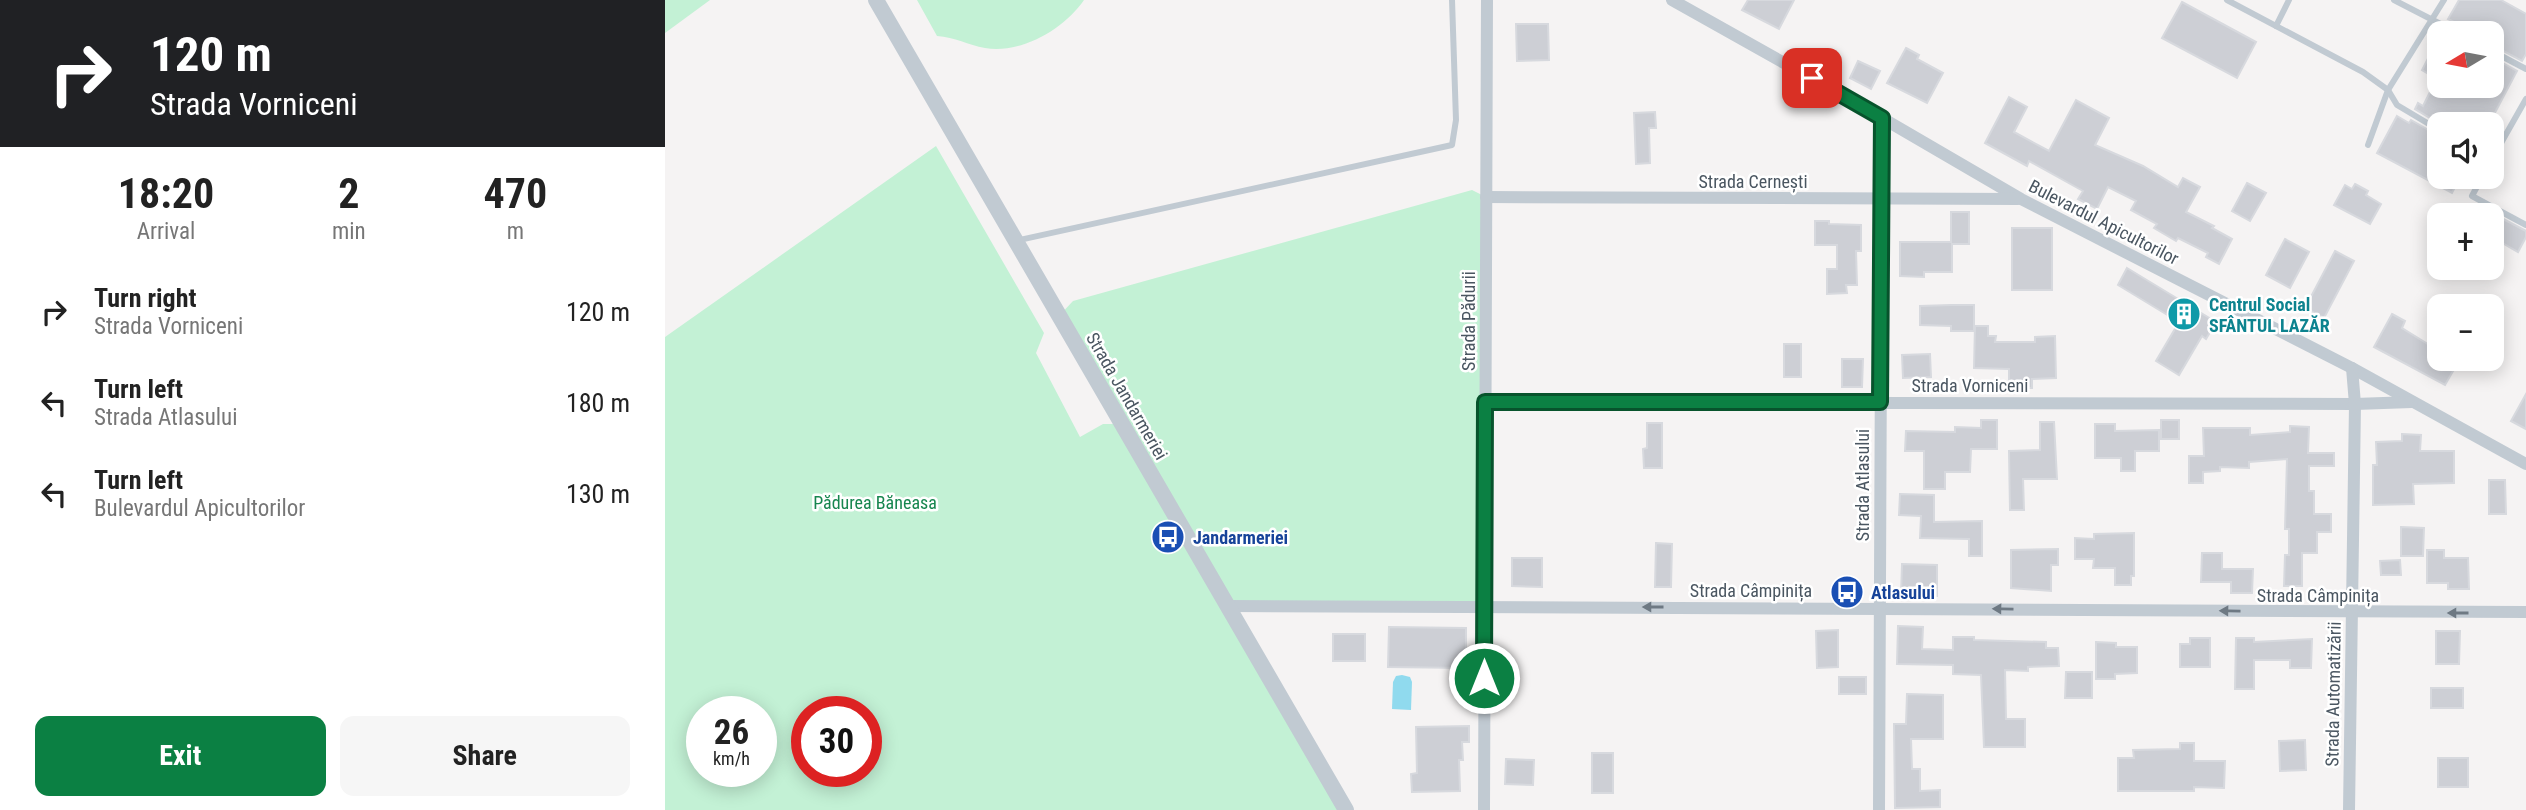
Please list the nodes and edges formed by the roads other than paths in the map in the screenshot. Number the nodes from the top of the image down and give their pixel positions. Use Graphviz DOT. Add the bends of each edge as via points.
graph roads {
  1 [pos="876,0"];
  2 [pos="1453,0"];
  3 [pos="1487,0"];
  4 [pos="1672,0"];
  5 [pos="2227,0"];
  6 [pos="2289,0"];
  7 [pos="2394,0"];
  8 [pos="2444,0"];
  9 [pos="2432,20"];
  10 [pos="2276,26"];
  11 [pos="2504,57"];
  12 [pos="2526,69"];
  13 [pos="2388,90"];
  14 [pos="2526,99"];
  15 [pos="2524,108"];
  16 [pos="1882,118"];
  17 [pos="2427,123"];
  18 [pos="2504,140"];
  19 [pos="2368,145"];
  20 [pos="2476,189"];
  21 [pos="1486,197"];
  22 [pos="1882,199"];
  23 [pos="2021,199"];
  24 [pos="2526,225"];
  25 [pos="1014,241"];
  26 [pos="2352,368"];
  27 [pos="1485,402"];
  28 [pos="1880,402"];
  29 [pos="2413,402"];
  30 [pos="2355,404"];
  31 [pos="2526,464"];
  32 [pos="1229,606"];
  33 [pos="1484,607"];
  34 [pos="1879,608"];
  35 [pos="2526,612"];
  36 [pos="2352,613"];
  37 [pos="1346,810"];
  38 [pos="1484,810"];
  39 [pos="1879,810"];
  40 [pos="2349,810"];
  1 -- 25 [label="street, Strada Jandarmeriei"];
  2 -- 25 [label="lane" via="1456,120 1452,145"];
  3 -- 21 [label="street, Strada Pădurii"];
  4 -- 16 [label="street, Bulevardul Apicultorilor"];
  5 -- 10 [label="lane"];
  6 -- 10 [label="lane"];
  7 -- 9 [label="lane"];
  8 -- 9 [label="lane"];
  9 -- 13 [label="lane"];
  10 -- 13 [label="lane"];
  11 -- 12 [label="lane"];
  13 -- 17 [label="lane" via="2397,105"];
  13 -- 19 [label="lane"];
  14 -- 15 [label="lane"];
  15 -- 18 [label="lane"];
  16 -- 22 [label="street, Strada Atlasului"];
  16 -- 23 [label="street, Bulevardul Apicultorilor"];
  20 -- 24 [label="lane" via="2472,196"];
  21 -- 22 [label="street, Strada Cernești"];
  21 -- 27 [label="street, Strada Pădurii"];
  22 -- 23 [label="street, Strada Cernești"];
  22 -- 28 [label="street, Strada Atlasului"];
  23 -- 26 [label="street, Bulevardul Apicultorilor"];
  25 -- 32 [label="street, Strada Jandarmeriei"];
  26 -- 29 [label="street, Bulevardul Apicultorilor"];
  26 -- 30 [label="street, Strada Automatizării"];
  27 -- 28 [label="street, Strada Vorniceni"];
  27 -- 33 [label="street, Strada Pădurii"];
  28 -- 30 [label="street, Strada Vorniceni"];
  28 -- 34 [label="street, Strada Atlasului"];
  29 -- 30 [label="street, Strada Vorniceni"];
  29 -- 31 [label="street, Bulevardul Apicultorilor"];
  30 -- 36 [label="street, Strada Automatizării"];
  32 -- 33 [label="street, Strada Câmpinița"];
  32 -- 37 [label="street, Strada Jandarmeriei"];
  34 -- 33 [label="street, Strada Câmpinița, one-way"];
  33 -- 38 [label="street, Strada Pădurii"];
  36 -- 34 [label="street, Strada Câmpinița, one-way"];
  34 -- 39 [label="street, Strada Atlasului"];
  35 -- 36 [label="street, Strada Câmpinița, one-way"];
  36 -- 40 [label="street, Strada Automatizării"];
}
